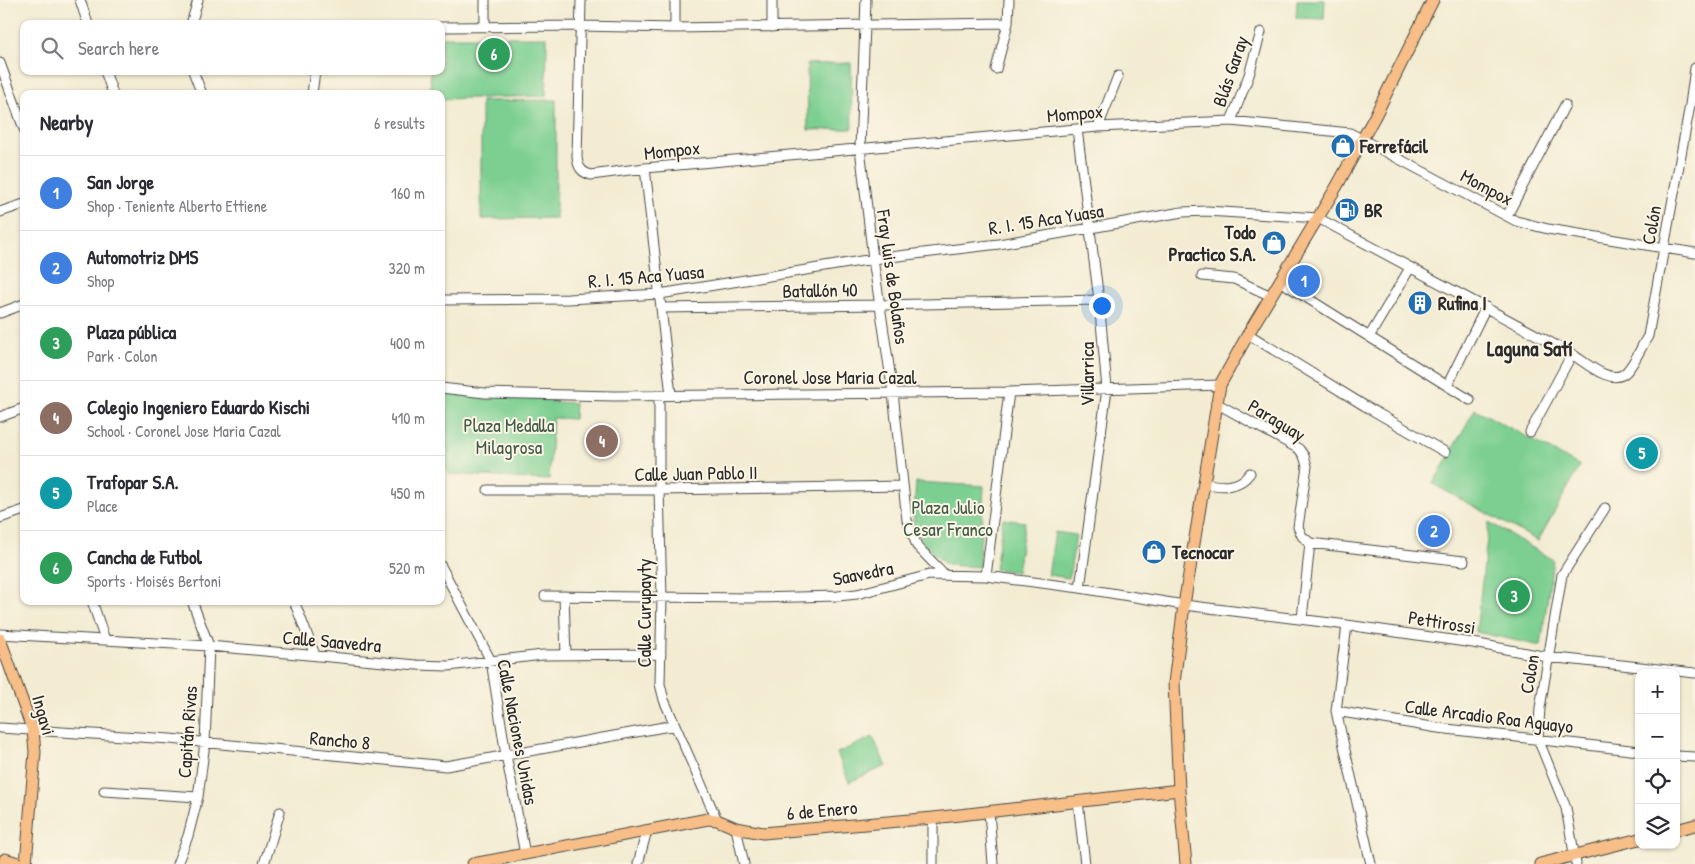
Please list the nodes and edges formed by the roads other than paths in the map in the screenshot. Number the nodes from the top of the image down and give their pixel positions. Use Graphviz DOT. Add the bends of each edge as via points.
graph roads {
  1 [pos="80,0"];
  2 [pos="198,0"];
  3 [pos="485,0"];
  4 [pos="580,0"];
  5 [pos="675,0"];
  6 [pos="772,0"];
  7 [pos="866,0"];
  8 [pos="1009,0"];
  9 [pos="1433,0"];
  10 [pos="87,20"];
  11 [pos="192,20"];
  12 [pos="1008,23"];
  13 [pos="485,26"];
  14 [pos="580,26"];
  15 [pos="864,26"];
  16 [pos="445,27"];
  17 [pos="772,27"];
  18 [pos="675,28"];
  19 [pos="1261,32"];
  20 [pos="0,63"];
  21 [pos="1695,68"];
  22 [pos="996,69"];
  23 [pos="106,75"];
  24 [pos="195,75"];
  25 [pos="314,75"];
  26 [pos="1118,76"];
  27 [pos="112,90"];
  28 [pos="200,90"];
  29 [pos="313,90"];
  30 [pos="1565,105"];
  31 [pos="1693,105"];
  32 [pos="20,119"];
  33 [pos="1231,121"];
  34 [pos="1098,127"];
  35 [pos="1077,129"];
  36 [pos="1362,140"];
  37 [pos="860,148"];
  38 [pos="645,168"];
  39 [pos="20,205"];
  40 [pos="0,212"];
  41 [pos="1507,216"];
  42 [pos="1318,218"];
  43 [pos="1090,229"];
  44 [pos="1664,247"];
  45 [pos="1695,253"];
  46 [pos="873,259"];
  47 [pos="1410,268"];
  48 [pos="1202,276"];
  49 [pos="1280,281"];
  50 [pos="660,294"];
  51 [pos="1270,296"];
  52 [pos="445,300"];
  53 [pos="1100,300"];
  54 [pos="880,305"];
  55 [pos="20,306"];
  56 [pos="1486,307"];
  57 [pos="660,308"];
  58 [pos="0,313"];
  59 [pos="1248,334"];
  60 [pos="1369,337"];
  61 [pos="1572,354"];
  62 [pos="1617,377"];
  63 [pos="1220,385"];
  64 [pos="1447,386"];
  65 [pos="445,388"];
  66 [pos="1107,389"];
  67 [pos="1009,392"];
  68 [pos="893,393"];
  69 [pos="659,395"];
  70 [pos="671,395"];
  71 [pos="1470,400"];
  72 [pos="1216,403"];
  73 [pos="20,410"];
  74 [pos="0,417"];
  75 [pos="1530,432"];
  76 [pos="1445,452"];
  77 [pos="1250,473"];
  78 [pos="1204,482"];
  79 [pos="903,486"];
  80 [pos="488,490"];
  81 [pos="659,490"];
  82 [pos="1605,508"];
  83 [pos="20,511"];
  84 [pos="0,518"];
  85 [pos="1310,543"];
  86 [pos="1464,561"];
  87 [pos="445,574"];
  88 [pos="944,574"];
  89 [pos="986,576"];
  90 [pos="1080,588"];
  91 [pos="545,596"];
  92 [pos="564,596"];
  93 [pos="662,597"];
  94 [pos="1184,604"];
  95 [pos="93,605"];
  96 [pos="193,605"];
  97 [pos="296,605"];
  98 [pos="1302,619"];
  99 [pos="1347,625"];
  100 [pos="0,634"];
  101 [pos="0,639"];
  102 [pos="106,640"];
  103 [pos="208,646"];
  104 [pos="661,654"];
  105 [pos="566,655"];
  106 [pos="315,656"];
  107 [pos="1548,657"];
  108 [pos="491,661"];
  109 [pos="1695,673"];
  110 [pos="1336,711"];
  111 [pos="675,726"];
  112 [pos="0,728"];
  113 [pos="33,731"];
  114 [pos="1538,739"];
  115 [pos="205,743"];
  116 [pos="1635,751"];
  117 [pos="506,754"];
  118 [pos="1680,756"];
  119 [pos="1695,758"];
  120 [pos="1179,790"];
  121 [pos="104,791"];
  122 [pos="198,798"];
  123 [pos="1078,801"];
  124 [pos="280,812"];
  125 [pos="989,812"];
  126 [pos="933,818"];
  127 [pos="717,820"];
  128 [pos="1695,825"];
  129 [pos="736,828"];
  130 [pos="1680,829"];
  131 [pos="647,830"];
  132 [pos="1635,841"];
  133 [pos="525,854"];
  134 [pos="3,860"];
  135 [pos="1576,860"];
  136 [pos="21,864"];
  137 [pos="26,864"];
  138 [pos="177,864"];
  139 [pos="264,864"];
  140 [pos="473,864"];
  141 [pos="638,864"];
  142 [pos="744,864"];
  143 [pos="932,864"];
  144 [pos="994,864"];
  145 [pos="1085,864"];
  146 [pos="1186,864"];
  147 [pos="1371,864"];
  148 [pos="1540,864"];
  1 -- 10 [label="street"];
  2 -- 11 [label="street"];
  3 -- 13 [label="street"];
  4 -- 14 [label="street"];
  5 -- 18 [label="street"];
  6 -- 17 [label="street"];
  7 -- 15 [label="street, Fray luis de Bolaños"];
  8 -- 12 [label="street"];
  9 -- 36 [label="main road"];
  12 -- 15 [label="street"];
  12 -- 22 [label="street"];
  13 -- 14 [label="street"];
  13 -- 16 [label="street"];
  14 -- 18 [label="street"];
  14 -- 38 [label="street, Mompox" via="578,164 591,175"];
  15 -- 17 [label="street"];
  15 -- 37 [label="street, Fray luis de Bolaños"];
  17 -- 18 [label="street"];
  19 -- 33 [label="street, Blás Garay"];
  20 -- 32 [label="street"];
  21 -- 31 [label="street, Colón"];
  23 -- 27 [label="street"];
  24 -- 28 [label="street"];
  25 -- 29 [label="street"];
  26 -- 34 [label="street"];
  30 -- 41 [label="street"];
  31 -- 44 [label="street, Colón"];
  33 -- 34 [label="street, Mompox"];
  33 -- 36 [label="street, Mompox" via="1350,133"];
  34 -- 35 [label="street, Mompox"];
  35 -- 37 [label="street, Mompox"];
  35 -- 43 [label="street, Villarrica"];
  36 -- 41 [label="street, Mompox"];
  36 -- 42 [label="main road"];
  37 -- 38 [label="street, Mompox"];
  37 -- 46 [label="street, Fray luis de Bolaños"];
  38 -- 50 [label="street"];
  39 -- 40 [label="street"];
  41 -- 44 [label="street, Mompox" via="1548,229"];
  42 -- 43 [label="street, R. I. 15 Aca Yuasa" via="1182,212"];
  42 -- 47 [label="street, R. I. 15 Aca Yuasa"];
  42 -- 49 [label="main road"];
  43 -- 46 [label="street, R. I. 15 Aca Yuasa"];
  43 -- 53 [label="street, Villarrica"];
  44 -- 45 [label="street, Mompox"];
  44 -- 62 [label="street, Colón" via="1648,336 1628,370"];
  46 -- 50 [label="street, R. I. 15 Aca Yuasa"];
  46 -- 54 [label="street, Fray luis de Bolaños"];
  47 -- 56 [label="street, R. I. 15 Aca Yuasa"];
  47 -- 60 [label="street"];
  48 -- 51 [label="street" via="1234,279"];
  49 -- 51 [label="main road"];
  49 -- 60 [label="street"];
  50 -- 52 [label="street, R. I. 15 Aca Yuasa"];
  50 -- 57 [label="street"];
  51 -- 59 [label="main road"];
  53 -- 54 [label="street, Batallón 40"];
  53 -- 66 [label="street, Villarrica"];
  54 -- 57 [label="street, Batallón 40"];
  54 -- 68 [label="street, Fray luis de Bolaños"];
  55 -- 58 [label="street"];
  56 -- 61 [label="street, R. I. 15 Aca Yuasa"];
  56 -- 64 [label="street"];
  57 -- 70 [label="street"];
  59 -- 63 [label="main road"];
  59 -- 76 [label="street"];
  60 -- 64 [label="street"];
  61 -- 62 [label="street, R. I. 15 Aca Yuasa" via="1604,375"];
  61 -- 75 [label="street"];
  63 -- 66 [label="street, Coronel Jose Maria Cazal"];
  63 -- 72 [label="main road"];
  64 -- 71 [label="street"];
  65 -- 69 [label="street, Coronel Jose Maria Cazal" via="560,396"];
  66 -- 67 [label="street, Coronel Jose Maria Cazal"];
  66 -- 90 [label="street, Villarrica"];
  67 -- 68 [label="street, Coronel Jose Maria Cazal"];
  67 -- 89 [label="street"];
  68 -- 70 [label="street, Coronel Jose Maria Cazal"];
  68 -- 79 [label="street, Fray luis de Bolaños"];
  69 -- 70 [label="street, Coronel Jose Maria Cazal"];
  69 -- 81 [label="street, Calle Curupayty"];
  72 -- 78 [label="main road"];
  72 -- 85 [label="street, Paraguay" via="1299,449 1304,456 1307,466 1298,527"];
  73 -- 74 [label="street"];
  77 -- 78 [label="street" via="1244,481 1229,486"];
  78 -- 94 [label="main road"];
  79 -- 81 [label="street, Calle Juan Pablo II"];
  79 -- 88 [label="street, Fray luis de Bolaños" via="912,535 925,555"];
  80 -- 81 [label="street, Calle Juan Pablo II"];
  81 -- 93 [label="street, Calle Curupayty"];
  82 -- 107 [label="street, Colon" via="1562,575"];
  83 -- 84 [label="street"];
  85 -- 86 [label="street"];
  85 -- 98 [label="street"];
  87 -- 108 [label="street, Calle Naciones Unidas"];
  88 -- 89 [label="street, Saavedra"];
  88 -- 93 [label="street, Saavedra" via="838,596"];
  89 -- 90 [label="street, Saavedra"];
  90 -- 94 [label="street, Saavedra"];
  91 -- 92 [label="street, Saavedra"];
  92 -- 93 [label="street, Saavedra"];
  92 -- 105 [label="street"];
  93 -- 104 [label="street, Calle Curupayty"];
  94 -- 98 [label="street, Pettirossi"];
  94 -- 120 [label="main road" via="1174,683"];
  95 -- 102 [label="street"];
  96 -- 103 [label="street, Capitán Rivas"];
  97 -- 106 [label="street"];
  98 -- 99 [label="street, Pettirossi"];
  99 -- 107 [label="street, Pettirossi"];
  99 -- 110 [label="street"];
  100 -- 102 [label="street, Calle Saavedra"];
  101 -- 113 [label="main road, Ingavi"];
  102 -- 103 [label="street, Calle Saavedra"];
  103 -- 106 [label="street, Calle Saavedra"];
  103 -- 115 [label="street, Capitán Rivas"];
  104 -- 105 [label="street, Calle Saavedra"];
  104 -- 111 [label="street, Calle Curupayty" via="660,684"];
  105 -- 108 [label="street, Calle Saavedra"];
  106 -- 108 [label="street, Calle Saavedra" via="448,666"];
  107 -- 109 [label="street, Pettirossi"];
  107 -- 114 [label="street, Colon"];
  108 -- 117 [label="street, Calle Naciones Unidas"];
  110 -- 114 [label="street, Calle Arcadio Roa Aguayo" via="1438,728"];
  110 -- 147 [label="street"];
  111 -- 117 [label="street, Rancho 8"];
  111 -- 127 [label="street, Calle Curupayty"];
  112 -- 113 [label="street, Rancho 8"];
  113 -- 115 [label="street, Rancho 8"];
  113 -- 137 [label="main road, Ingavi" via="36,752"];
  114 -- 116 [label="street, Calle Arcadio Roa Aguayo"];
  114 -- 135 [label="street, Colon" via="1566,808"];
  115 -- 117 [label="street, Rancho 8" via="446,766"];
  115 -- 122 [label="street, Capitán Rivas"];
  117 -- 133 [label="street, Calle Naciones Unidas"];
  118 -- 119 [label="street"];
  120 -- 123 [label="main road, 6 de Enero"];
  120 -- 146 [label="main road"];
  121 -- 122 [label="street"];
  122 -- 138 [label="street, Capitán Rivas"];
  123 -- 125 [label="main road, 6 de Enero"];
  123 -- 145 [label="street"];
  124 -- 139 [label="street"];
  125 -- 126 [label="main road, 6 de Enero"];
  125 -- 144 [label="street"];
  126 -- 129 [label="main road, 6 de Enero" via="763,833"];
  126 -- 143 [label="street"];
  127 -- 129 [label="main road, 6 de Enero"];
  127 -- 131 [label="main road, 6 de Enero"];
  128 -- 130 [label="main road"];
  129 -- 142 [label="street"];
  131 -- 133 [label="main road, 6 de Enero"];
  131 -- 141 [label="street"];
  132 -- 135 [label="main road"];
  133 -- 140 [label="main road, 6 de Enero"];
  134 -- 136 [label="main road"];
  135 -- 148 [label="main road"];
}
